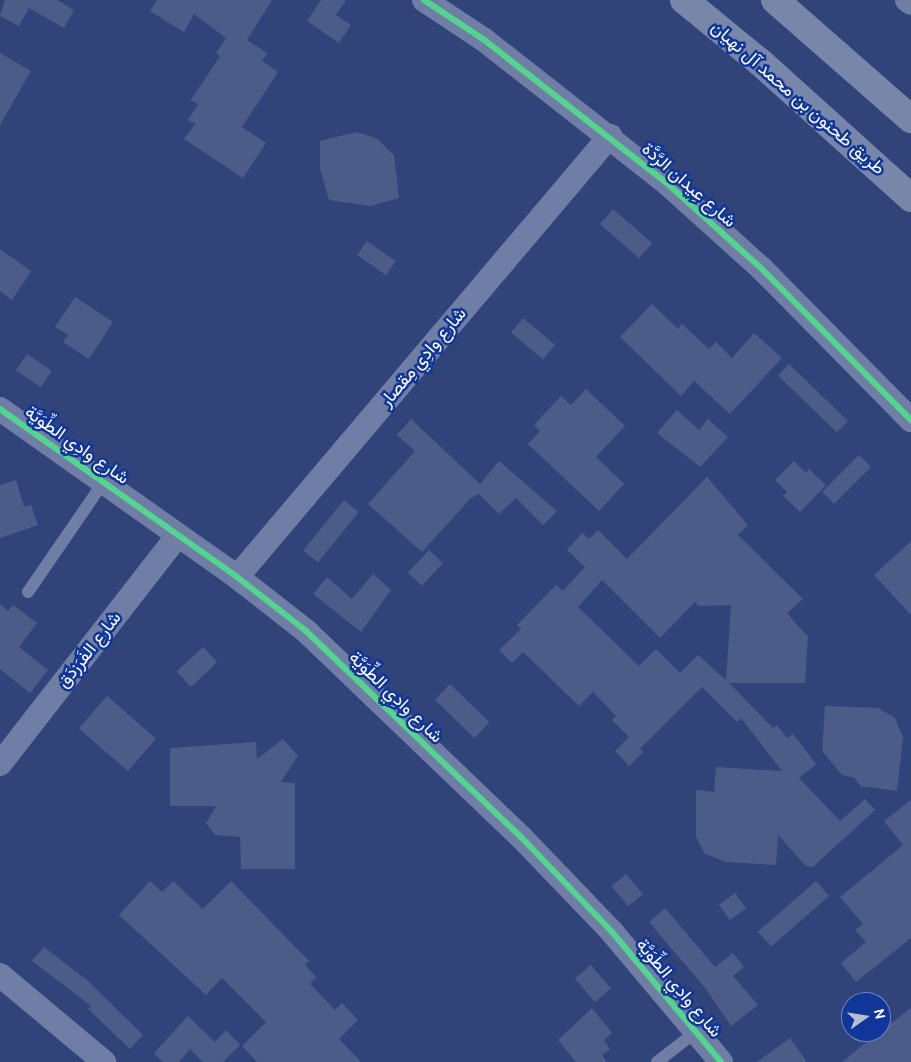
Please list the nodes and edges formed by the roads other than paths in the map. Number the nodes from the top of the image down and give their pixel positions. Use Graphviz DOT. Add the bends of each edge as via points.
graph roads {
  1 [pos="424,0"];
  2 [pos="684,0"];
  3 [pos="775,0"];
  4 [pos="907,0"];
  5 [pos="911,3"];
  6 [pos="911,119"];
  7 [pos="610,136"];
  8 [pos="911,198"];
  9 [pos="0,409"];
  10 [pos="911,420"];
  11 [pos="103,482"];
  12 [pos="178,535"];
  13 [pos="237,577"];
  14 [pos="28,592"];
  15 [pos="0,764"];
  16 [pos="0,975"];
  17 [pos="697,1031"];
  18 [pos="104,1062"];
  19 [pos="657,1062"];
  20 [pos="722,1062"];
  1 -- 7 [label="street, شارع عِيدان الرَّدَّة" via="483,39"];
  2 -- 8 [label="main road, طريق طحنون بن محمد آل نهيان" via="762,63"];
  3 -- 6 [label="main road"];
  4 -- 5 [label="street"];
  7 -- 10 [label="street, شارع عِيدان الرَّدَّة" via="760,268"];
  7 -- 13 [label="street, شارع وادِي مِقصار"];
  9 -- 11 [label="street, شارع وادِي الطِّوَيَّة"];
  11 -- 12 [label="street, شارع وادِي الطِّوَيَّة"];
  11 -- 14 [label="lane"];
  12 -- 13 [label="street, شارع وادِي الطِّوَيَّة"];
  12 -- 15 [label="street, شارع الفَرَزدَق"];
  13 -- 17 [label="street, شارع وادِي الطِّوَيَّة" via="306,631 521,837 612,932"];
  16 -- 18 [label="street"];
  17 -- 19 [label="lane"];
  17 -- 20 [label="street, شارع وادِي الطِّوَيَّة"];
}
